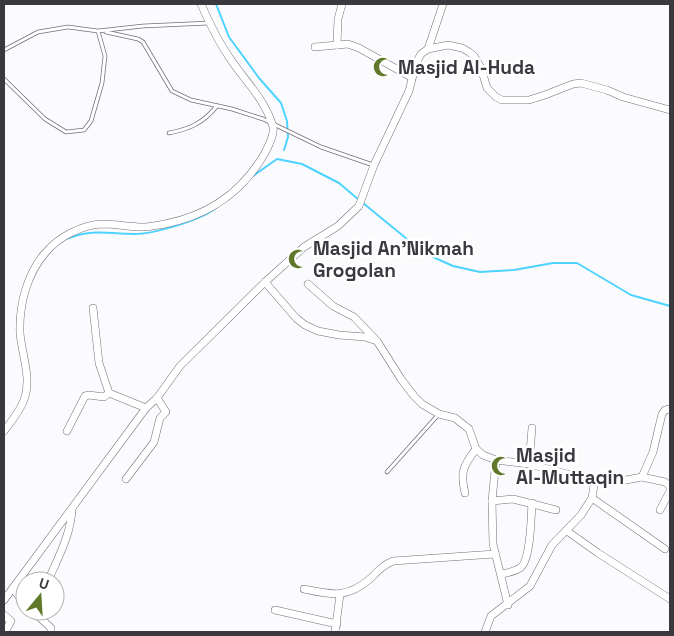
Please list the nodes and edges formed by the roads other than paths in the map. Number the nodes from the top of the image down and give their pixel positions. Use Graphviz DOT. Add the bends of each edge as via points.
graph roads {
  1 [pos="201,4"];
  2 [pos="342,4"];
  3 [pos="443,4"];
  4 [pos="209,23"];
  5 [pos="100,31"];
  6 [pos="337,45"];
  7 [pos="315,47"];
  8 [pos="428,49"];
  9 [pos="4,50"];
  10 [pos="412,77"];
  11 [pos="4,79"];
  12 [pos="217,106"];
  13 [pos="670,110"];
  14 [pos="276,127"];
  15 [pos="169,133"];
  16 [pos="374,165"];
  17 [pos="265,282"];
  18 [pos="308,284"];
  19 [pos="93,308"];
  20 [pos="377,341"];
  21 [pos="109,393"];
  22 [pos="157,398"];
  23 [pos="146,408"];
  24 [pos="670,409"];
  25 [pos="439,414"];
  26 [pos="532,428"];
  27 [pos="4,432"];
  28 [pos="68,432"];
  29 [pos="476,449"];
  30 [pos="496,460"];
  31 [pos="529,464"];
  32 [pos="387,472"];
  33 [pos="642,477"];
  34 [pos="126,479"];
  35 [pos="595,479"];
  36 [pos="465,493"];
  37 [pos="592,498"];
  38 [pos="492,501"];
  39 [pos="532,503"];
  40 [pos="72,509"];
  41 [pos="556,510"];
  42 [pos="660,510"];
  43 [pos="567,531"];
  44 [pos="665,550"];
  45 [pos="495,554"];
  46 [pos="52,571"];
  47 [pos="501,574"];
  48 [pos="13,588"];
  49 [pos="304,589"];
  50 [pos="15,591"];
  51 [pos="340,595"];
  52 [pos="670,599"];
  53 [pos="4,600"];
  54 [pos="508,604"];
  55 [pos="275,610"];
  56 [pos="4,615"];
  57 [pos="44,621"];
  58 [pos="337,624"];
  59 [pos="6,632"];
  60 [pos="51,632"];
  61 [pos="335,632"];
  62 [pos="485,632"];
  1 -- 4 [label="street"];
  2 -- 6 [label="street"];
  3 -- 8 [label="street"];
  4 -- 5 [label="lane"];
  4 -- 14 [label="street"];
  5 -- 9 [label="lane" via="68,27 38,32"];
  5 -- 11 [label="lane" via="105,56 102,83 91,121 84,130 66,132 45,119"];
  5 -- 12 [label="lane" via="143,42 172,91 191,100"];
  6 -- 7 [label="street"];
  6 -- 10 [label="street" via="359,48"];
  8 -- 10 [label="street" via="421,54"];
  8 -- 13 [label="street" via="448,45 469,52 481,68 487,88 502,100 529,100 581,83"];
  10 -- 16 [label="street" via="409,91"];
  12 -- 14 [label="lane" via="249,114"];
  12 -- 15 [label="lane" via="208,117 188,130"];
  14 -- 16 [label="lane"];
  14 -- 27 [label="street" via="265,154 253,171 220,203 196,215 145,228 101,224 67,234 46,252 26,284 22,310 20,333 28,381 26,394"];
  16 -- 17 [label="street" via="359,206 338,226 304,247"];
  17 -- 20 [label="street" via="305,325 318,331"];
  17 -- 22 [label="street" via="180,366"];
  18 -- 20 [label="street" via="334,306 354,317"];
  19 -- 21 [label="street" via="99,363"];
  20 -- 25 [label="street" via="414,396"];
  21 -- 23 [label="street"];
  21 -- 28 [label="street" via="85,396"];
  22 -- 23 [label="street"];
  22 -- 34 [label="street" via="166,412 160,418 156,438"];
  23 -- 40 [label="street"];
  24 -- 33 [label="street" via="662,414 653,452"];
  25 -- 29 [label="street" via="455,418 469,429"];
  25 -- 32 [label="lane"];
  26 -- 31 [label="street"];
  29 -- 30 [label="street"];
  29 -- 36 [label="street" via="463,468"];
  30 -- 31 [label="street"];
  30 -- 38 [label="street"];
  31 -- 35 [label="street"];
  33 -- 35 [label="street"];
  33 -- 42 [label="street" via="670,486"];
  35 -- 37 [label="street"];
  37 -- 43 [label="street"];
  37 -- 44 [label="street"];
  38 -- 39 [label="street" via="513,499"];
  38 -- 45 [label="street"];
  39 -- 41 [label="street"];
  39 -- 47 [label="street" via="527,555 523,565"];
  40 -- 46 [label="street" via="65,543"];
  40 -- 48 [label="street"];
  43 -- 52 [label="street"];
  43 -- 54 [label="street" via="552,545 530,586"];
  45 -- 47 [label="street"];
  45 -- 51 [label="street" via="392,561 370,579"];
  47 -- 54 [label="street"];
  48 -- 50 [label="street"];
  48 -- 53 [label="street"];
  49 -- 51 [label="street"];
  51 -- 58 [label="street"];
  54 -- 62 [label="street" via="491,616"];
  55 -- 58 [label="street"];
  56 -- 59 [label="street" via="11,621"];
  57 -- 60 [label="street"];
  58 -- 61 [label="street"];
}
